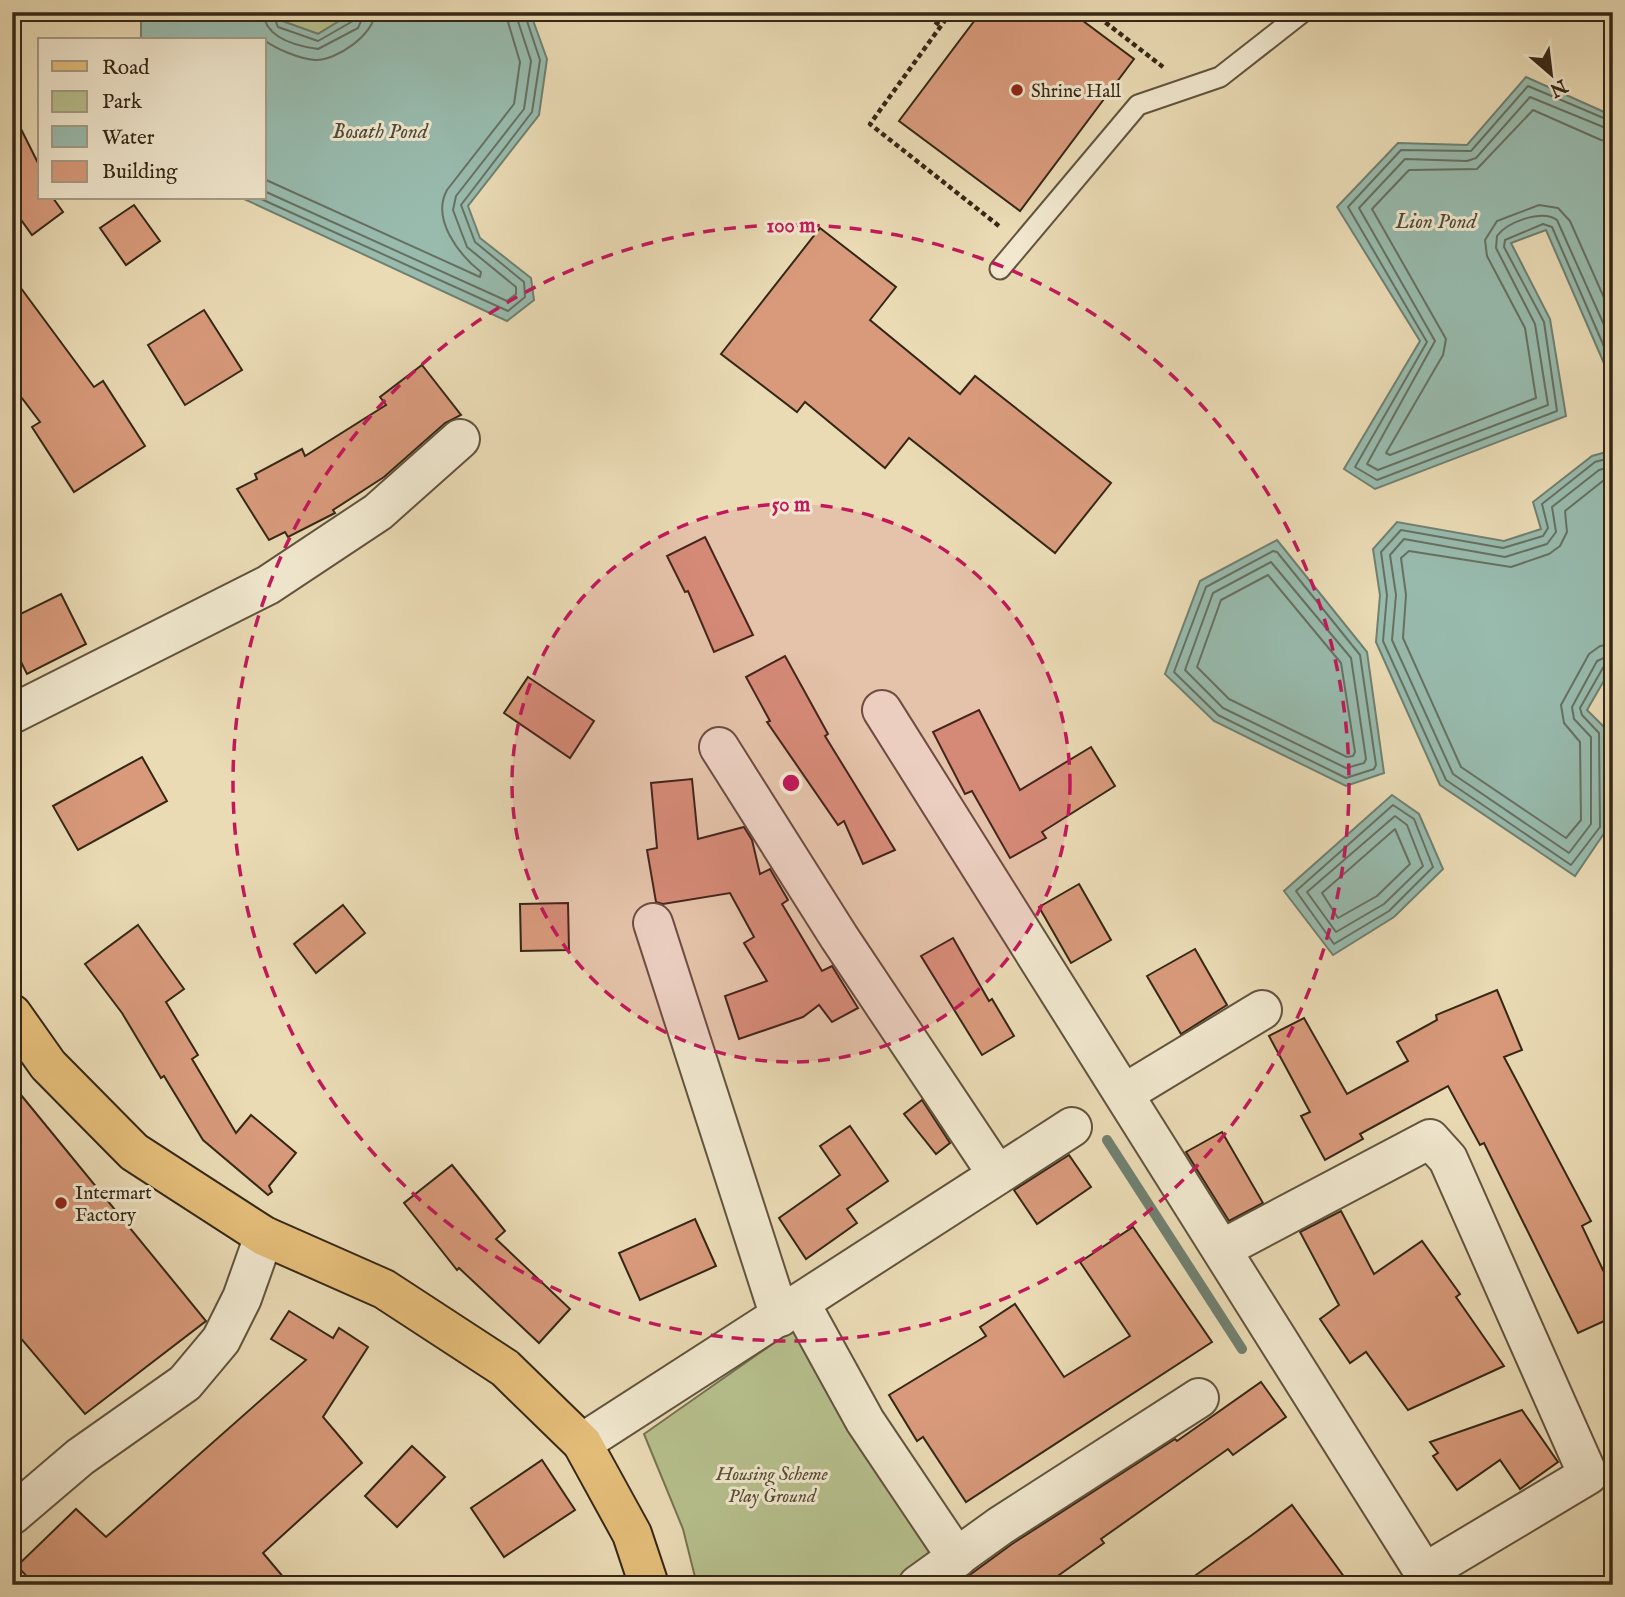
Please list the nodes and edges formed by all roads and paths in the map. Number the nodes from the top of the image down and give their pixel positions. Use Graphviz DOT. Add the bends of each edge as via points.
graph roads {
  1 [pos="921,12"];
  2 [pos="951,12"];
  3 [pos="1092,12"];
  4 [pos="1303,12"];
  5 [pos="941,26"];
  6 [pos="1189,87"];
  7 [pos="1022,244"];
  8 [pos="1000,269"];
  9 [pos="460,439"];
  10 [pos="881,709"];
  11 [pos="12,714"];
  12 [pos="719,747"];
  13 [pos="653,923"];
  14 [pos="1262,1010"];
  15 [pos="12,1014"];
  16 [pos="1125,1093"];
  17 [pos="1072,1127"];
  18 [pos="997,1174"];
  19 [pos="264,1236"];
  20 [pos="1222,1249"];
  21 [pos="790,1310"];
  22 [pos="1199,1398"];
  23 [pos="582,1443"];
  24 [pos="12,1515"];
  25 [pos="957,1558"];
  26 [pos="1428,1579"];
  27 [pos="649,1585"];
  28 [pos="918,1585"];
  1 -- 5 [label="path"];
  2 -- 5 [label="path"];
  3 -- 6 [label="path"];
  4 -- 6 [label="lane" via="1220,76"];
  5 -- 7 [label="path" via="870,124"];
  6 -- 7 [label="lane" via="1138,105"];
  7 -- 8 [label="lane"];
  9 -- 11 [label="street" via="378,512 268,585"];
  10 -- 16 [label="street"];
  12 -- 18 [label="street"];
  13 -- 21 [label="street"];
  14 -- 16 [label="street"];
  15 -- 19 [label="main road" via="48,1065 134,1152"];
  16 -- 20 [label="street"];
  17 -- 18 [label="street"];
  18 -- 21 [label="street"];
  19 -- 23 [label="main road" via="384,1289 505,1368"];
  19 -- 24 [label="street" via="242,1298 220,1340 185,1383 80,1457"];
  20 -- 26 [label="street"];
  20 -- 26 [label="street" via="1430,1139 1448,1159 1588,1475"];
  21 -- 23 [label="street"];
  21 -- 25 [label="street"];
  22 -- 25 [label="street"];
  23 -- 27 [label="main road" via="632,1534"];
  25 -- 28 [label="street"];
}
